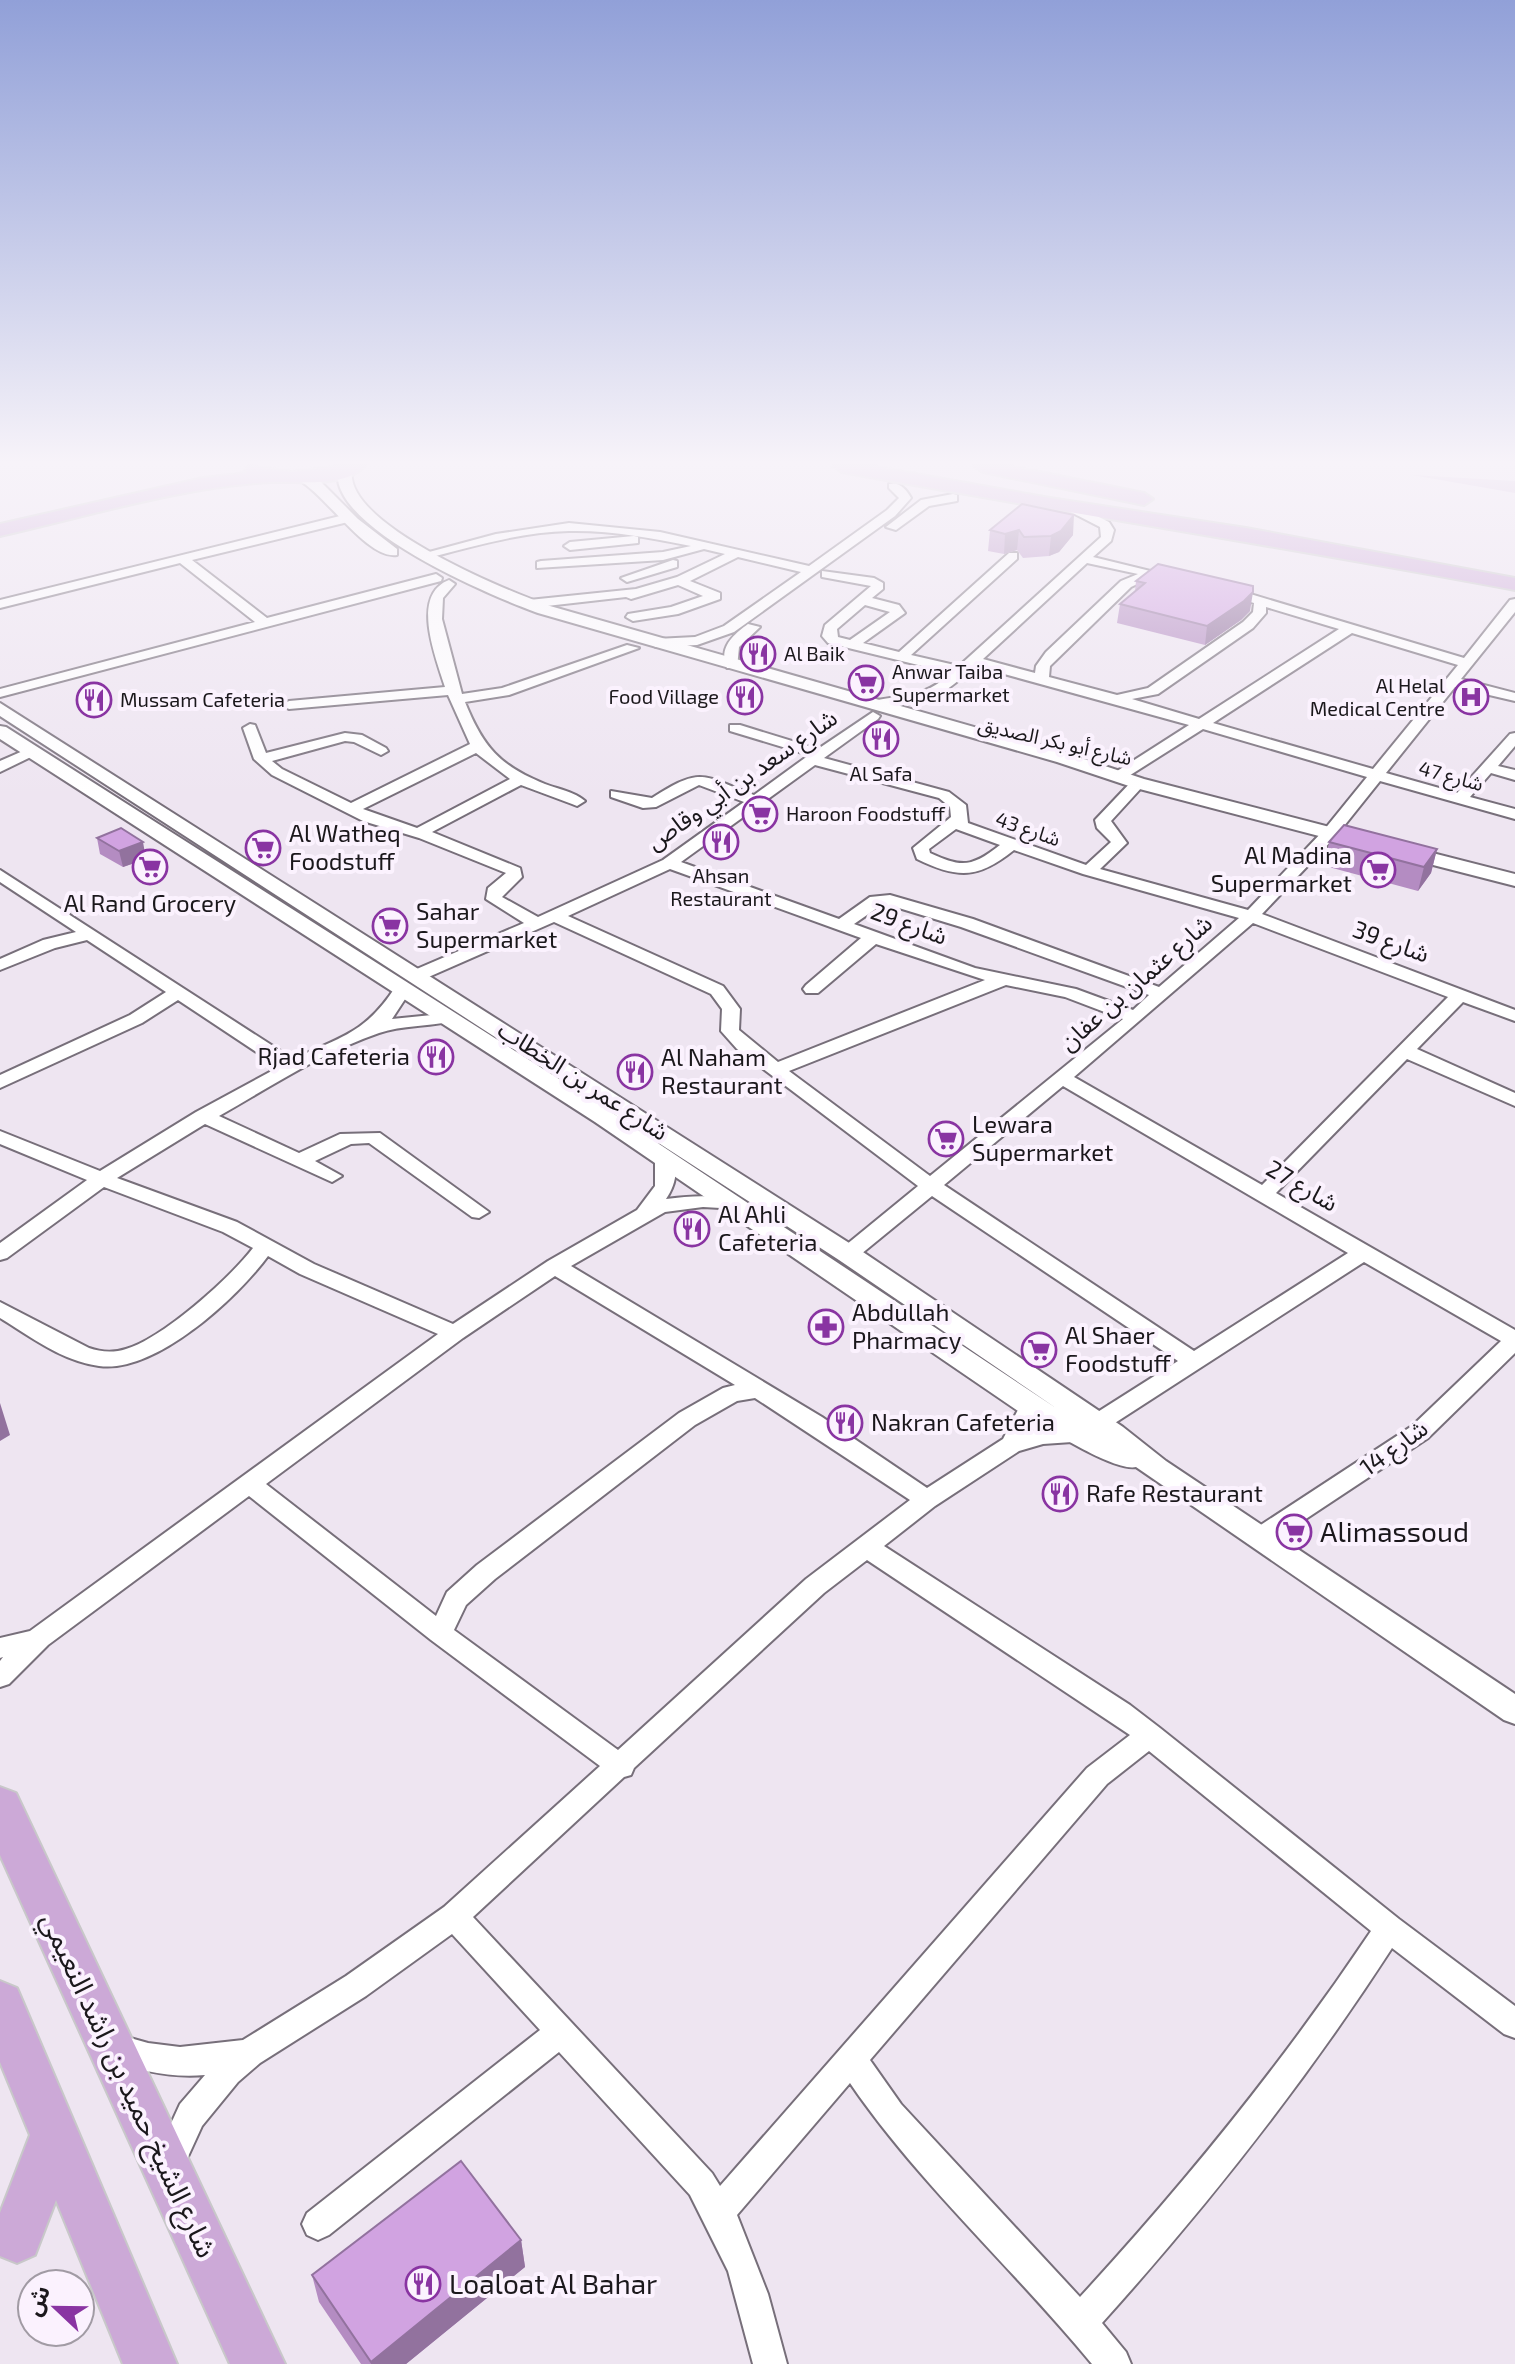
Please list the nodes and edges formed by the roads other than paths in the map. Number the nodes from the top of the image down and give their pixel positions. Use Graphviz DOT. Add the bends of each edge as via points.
graph roads {
  1 [pos="112,576"];
  2 [pos="204,576"];
  3 [pos="434,576"];
  4 [pos="461,576"];
  5 [pos="632,576"];
  6 [pos="688,576"];
  7 [pos="802,576"];
  8 [pos="824,576"];
  9 [pos="839,576"];
  10 [pos="990,576"];
  11 [pos="1065,576"];
  12 [pos="1144,576"];
  13 [pos="1167,576"];
  14 [pos="1447,576"];
  15 [pos="1458,576"];
  16 [pos="627,578"];
  17 [pos="442,581"];
  18 [pos="678,581"];
  19 [pos="1188,581"];
  20 [pos="1213,587"];
  21 [pos="1512,590"];
  22 [pos="631,594"];
  23 [pos="862,600"];
  24 [pos="1261,600"];
  25 [pos="0,604"];
  26 [pos="529,604"];
  27 [pos="633,617"];
  28 [pos="740,622"];
  29 [pos="265,623"];
  30 [pos="755,625"];
  31 [pos="1352,627"];
  32 [pos="620,633"];
  33 [pos="656,643"];
  34 [pos="852,645"];
  35 [pos="632,648"];
  36 [pos="901,657"];
  37 [pos="1469,664"];
  38 [pos="732,665"];
  39 [pos="967,666"];
  40 [pos="1042,678"];
  41 [pos="1454,682"];
  42 [pos="0,693"];
  43 [pos="455,694"];
  44 [pos="1111,697"];
  45 [pos="1515,697"];
  46 [pos="289,705"];
  47 [pos="0,708"];
  48 [pos="873,710"];
  49 [pos="1200,724"];
  50 [pos="250,728"];
  51 [pos="735,728"];
  52 [pos="5,734"];
  53 [pos="1515,737"];
  54 [pos="33,740"];
  55 [pos="478,746"];
  56 [pos="381,751"];
  57 [pos="816,757"];
  58 [pos="261,759"];
  59 [pos="0,767"];
  60 [pos="1488,768"];
  61 [pos="1515,775"];
  62 [pos="1376,777"];
  63 [pos="521,779"];
  64 [pos="1128,780"];
  65 [pos="616,794"];
  66 [pos="1460,799"];
  67 [pos="577,801"];
  68 [pos="757,801"];
  69 [pos="351,809"];
  70 [pos="1515,814"];
  71 [pos="958,820"];
  72 [pos="419,833"];
  73 [pos="1330,833"];
  74 [pos="1012,844"];
  75 [pos="669,863"];
  76 [pos="1089,871"];
  77 [pos="1,876"];
  78 [pos="1515,880"];
  79 [pos="1251,916"];
  80 [pos="546,920"];
  81 [pos="841,925"];
  82 [pos="89,934"];
  83 [pos="873,937"];
  84 [pos="0,965"];
  85 [pos="1003,979"];
  86 [pos="410,982"];
  87 [pos="812,989"];
  88 [pos="178,992"];
  89 [pos="1162,994"];
  90 [pos="1461,994"];
  91 [pos="1512,1010"];
  92 [pos="446,1017"];
  93 [pos="1135,1017"];
  94 [pos="370,1030"];
  95 [pos="1405,1051"];
  96 [pos="292,1067"];
  97 [pos="775,1070"];
  98 [pos="1062,1078"];
  99 [pos="0,1082"];
  100 [pos="1515,1100"];
  101 [pos="613,1112"];
  102 [pos="203,1116"];
  103 [pos="0,1137"];
  104 [pos="301,1160"];
  105 [pos="665,1160"];
  106 [pos="332,1176"];
  107 [pos="101,1179"];
  108 [pos="931,1186"];
  109 [pos="1264,1194"];
  110 [pos="731,1205"];
  111 [pos="647,1211"];
  112 [pos="479,1212"];
  113 [pos="265,1246"];
  114 [pos="1364,1252"];
  115 [pos="0,1253"];
  116 [pos="848,1254"];
  117 [pos="555,1266"];
  118 [pos="0,1309"];
  119 [pos="455,1333"];
  120 [pos="1515,1340"];
  121 [pos="960,1344"];
  122 [pos="1194,1361"];
  123 [pos="759,1389"];
  124 [pos="1031,1406"];
  125 [pos="1088,1430"];
  126 [pos="1011,1445"];
  127 [pos="250,1484"];
  128 [pos="927,1500"];
  129 [pos="1259,1538"];
  130 [pos="866,1547"];
  131 [pos="440,1633"];
  132 [pos="39,1638"];
  133 [pos="0,1648"];
  134 [pos="0,1677"];
  135 [pos="1515,1711"];
  136 [pos="1151,1736"];
  137 [pos="621,1767"];
  138 [pos="0,1806"];
  139 [pos="454,1916"];
  140 [pos="1389,1928"];
  141 [pos="0,2003"];
  142 [pos="1515,2024"];
  143 [pos="562,2031"];
  144 [pos="112,2046"];
  145 [pos="249,2053"];
  146 [pos="850,2058"];
  147 [pos="55,2135"];
  148 [pos="168,2167"];
  149 [pos="719,2211"];
  150 [pos="318,2224"];
  151 [pos="17,2237"];
  152 [pos="1080,2322"];
  153 [pos="150,2364"];
  154 [pos="258,2364"];
  155 [pos="770,2364"];
  156 [pos="1114,2364"];
  1 -- 25 [label="street"];
  2 -- 29 [label="street"];
  3 -- 17 [label="street, شارع أبو بكر الصديق"];
  4 -- 26 [label="street, شارع أبو بكر الصديق"];
  5 -- 16 [label="street"];
  6 -- 18 [label="street"];
  7 -- 28 [label="street"];
  8 -- 30 [label="street"];
  9 -- 23 [label="street" via="877,584"];
  10 -- 36 [label="street"];
  11 -- 39 [label="street, شارع سعد بن أبي وقاص"];
  12 -- 40 [label="street" via="1126,584 1051,655"];
  13 -- 19 [label="street"];
  14 -- 21 [label="main road"];
  15 -- 21 [label="main road"];
  16 -- 22 [label="street"];
  17 -- 29 [label="street"];
  17 -- 35 [label="street, شارع أبو بكر الصديق" via="520,613"];
  17 -- 43 [label="street" via="435,608"];
  18 -- 22 [label="street"];
  18 -- 27 [label="street" via="715,596 673,611"];
  20 -- 24 [label="street"];
  21 -- 37 [label="street, شارع عثمان بن عفان"];
  22 -- 26 [label="street"];
  22 -- 27 [label="street"];
  23 -- 34 [label="street" via="827,632 833,640"];
  23 -- 34 [label="street" via="898,613"];
  24 -- 31 [label="street"];
  24 -- 44 [label="street" via="1255,619 1159,687"];
  26 -- 32 [label="street, شارع أبو بكر الصديق"];
  27 -- 32 [label="street"];
  28 -- 30 [label="street"];
  28 -- 33 [label="street" via="709,638"];
  29 -- 42 [label="street"];
  30 -- 38 [label="street" via="732,645"];
  31 -- 37 [label="street"];
  31 -- 49 [label="street"];
  32 -- 33 [label="street, شارع أبو بكر الصديق"];
  33 -- 38 [label="street, شارع أبو بكر الصديق"];
  34 -- 36 [label="street, شارع 47"];
  35 -- 43 [label="street" via="504,692"];
  35 -- 48 [label="street, شارع أبو بكر الصديق"];
  36 -- 39 [label="street, شارع 47"];
  37 -- 41 [label="street, شارع عثمان بن عفان"];
  38 -- 48 [label="street, شارع أبو بكر الصديق"];
  39 -- 40 [label="street, شارع 47"];
  39 -- 48 [label="street, شارع سعد بن أبي وقاص" via="942,689"];
  40 -- 44 [label="street, شارع 47"];
  41 -- 45 [label="street"];
  41 -- 62 [label="street, شارع عثمان بن عفان"];
  43 -- 46 [label="street"];
  43 -- 55 [label="street"];
  44 -- 49 [label="street, شارع 47"];
  47 -- 54 [label="street, شارع عمر بن الخطاب"];
  48 -- 57 [label="street, شارع سعد بن أبي وقاص"];
  48 -- 64 [label="street, شارع أبو بكر الصديق" via="1051,767"];
  49 -- 62 [label="street, شارع 47"];
  49 -- 64 [label="street"];
  50 -- 58 [label="street"];
  51 -- 57 [label="street"];
  52 -- 54 [label="street, شارع عمر بن الخطاب"];
  53 -- 60 [label="street"];
  54 -- 59 [label="street"];
  54 -- 86 [label="street, شارع عمر بن الخطاب"];
  55 -- 63 [label="street"];
  55 -- 69 [label="street"];
  56 -- 58 [label="street" via="345,737"];
  57 -- 68 [label="street, شارع سعد بن أبي وقاص"];
  57 -- 71 [label="street, شارع 43" via="944,795 958,805"];
  58 -- 69 [label="street"];
  60 -- 61 [label="street"];
  60 -- 66 [label="street"];
  62 -- 66 [label="street, شارع 47"];
  62 -- 73 [label="street, شارع عثمان بن عفان"];
  63 -- 67 [label="street"];
  63 -- 72 [label="street"];
  64 -- 73 [label="street, شارع أبو بكر الصديق"];
  64 -- 76 [label="street" via="1103,820 1119,843"];
  65 -- 68 [label="street" via="656,802 685,783 700,780"];
  66 -- 70 [label="street, شارع 47"];
  68 -- 75 [label="street, شارع سعد بن أبي وقاص"];
  69 -- 72 [label="street"];
  71 -- 74 [label="street, شارع 43" via="966,828"];
  71 -- 74 [label="street" via="923,846 923,856 968,871 983,867"];
  72 -- 80 [label="street" via="514,871 514,877 494,892 494,899"];
  73 -- 78 [label="street, شارع أبو بكر الصديق"];
  73 -- 79 [label="street, شارع عثمان بن عفان"];
  74 -- 76 [label="street, شارع 43"];
  75 -- 80 [label="street, شارع سعد بن أبي وقاص"];
  75 -- 81 [label="street, شارع 29"];
  76 -- 79 [label="street, شارع 43"];
  77 -- 82 [label="street"];
  79 -- 89 [label="street, شارع عثمان بن عفان"];
  79 -- 90 [label="street, شارع 39"];
  80 -- 86 [label="street, شارع سعد بن أبي وقاص"];
  80 -- 97 [label="street" via="717,990 731,1009 735,1039"];
  81 -- 83 [label="street, شارع 29"];
  81 -- 89 [label="street" via="876,901 890,900"];
  82 -- 84 [label="street"];
  82 -- 88 [label="street"];
  83 -- 85 [label="street, شارع 29"];
  83 -- 87 [label="street"];
  85 -- 93 [label="street, شارع 29" via="1070,993"];
  85 -- 97 [label="street"];
  86 -- 92 [label="street, شارع عمر بن الخطاب"];
  86 -- 94 [label="street"];
  86 -- 101 [label="street, شارع عمر بن الخطاب"];
  88 -- 96 [label="street"];
  88 -- 99 [label="street" via="136,1019"];
  89 -- 93 [label="street, شارع عثمان بن عفان"];
  90 -- 91 [label="street, شارع 39"];
  90 -- 95 [label="street"];
  92 -- 94 [label="street"];
  92 -- 101 [label="street, شارع عمر بن الخطاب"];
  93 -- 98 [label="street, شارع عثمان بن عفان"];
  94 -- 96 [label="street"];
  95 -- 100 [label="street"];
  95 -- 109 [label="street"];
  96 -- 102 [label="street"];
  97 -- 108 [label="street"];
  98 -- 108 [label="street, شارع عثمان بن عفان"];
  98 -- 109 [label="street, شارع 27"];
  101 -- 105 [label="street, شارع عمر بن الخطاب"];
  101 -- 116 [label="street, شارع عمر بن الخطاب"];
  102 -- 104 [label="street"];
  102 -- 107 [label="street"];
  103 -- 107 [label="street"];
  104 -- 106 [label="street"];
  104 -- 112 [label="street" via="347,1138 373,1137"];
  105 -- 110 [label="street, شارع عمر بن الخطاب"];
  105 -- 111 [label="street" via="665,1186"];
  107 -- 113 [label="street" via="230,1227"];
  107 -- 115 [label="street"];
  108 -- 116 [label="street, شارع عثمان بن عفان"];
  108 -- 122 [label="street"];
  109 -- 114 [label="street, شارع 27"];
  110 -- 111 [label="street" via="688,1202"];
  110 -- 121 [label="street, شارع عمر بن الخطاب"];
  111 -- 117 [label="street"];
  113 -- 118 [label="street" via="230,1285 152,1345 122,1358 90,1357"];
  113 -- 119 [label="street"];
  114 -- 120 [label="street, شارع 27"];
  114 -- 122 [label="street"];
  116 -- 121 [label="street, شارع عمر بن الخطاب"];
  117 -- 119 [label="street"];
  117 -- 123 [label="street"];
  119 -- 127 [label="street"];
  120 -- 129 [label="street, شارع 14" via="1420,1432"];
  121 -- 124 [label="street, شارع عمر بن الخطاب"];
  121 -- 125 [label="street, شارع عمر بن الخطاب"];
  122 -- 125 [label="street"];
  123 -- 128 [label="street"];
  123 -- 131 [label="street" via="731,1394 687,1419 486,1572 456,1599"];
  124 -- 125 [label="street, شارع عمر بن الخطاب"];
  124 -- 126 [label="street"];
  125 -- 126 [label="street"];
  125 -- 129 [label="street, شارع عمر بن الخطاب" via="1156,1468"];
  126 -- 128 [label="street"];
  127 -- 131 [label="street"];
  127 -- 132 [label="street"];
  128 -- 130 [label="street"];
  129 -- 135 [label="street, شارع عمر بن الخطاب"];
  130 -- 136 [label="street"];
  130 -- 137 [label="street" via="791,1606"];
  131 -- 137 [label="street"];
  132 -- 133 [label="street"];
  132 -- 134 [label="street"];
  136 -- 140 [label="street"];
  136 -- 146 [label="street" via="1097,1776"];
  137 -- 139 [label="street"];
  138 -- 144 [label="main road, شارع الشيخ حميد بن راشد النعيمي"];
  139 -- 143 [label="street"];
  139 -- 145 [label="street"];
  140 -- 142 [label="street"];
  140 -- 152 [label="street" via="1257,2119"];
  141 -- 147 [label="main road"];
  143 -- 149 [label="street" via="682,2160"];
  143 -- 150 [label="street"];
  144 -- 145 [label="street" via="177,2062"];
  144 -- 148 [label="main road, شارع الشيخ حميد بن راشد النعيمي"];
  145 -- 148 [label="street" via="191,2115"];
  146 -- 149 [label="street"];
  146 -- 152 [label="street" via="890,2115"];
  147 -- 151 [label="main road"];
  147 -- 153 [label="main road"];
  148 -- 154 [label="main road, شارع الشيخ حميد بن راشد النعيمي"];
  149 -- 155 [label="street" via="748,2276"];
  152 -- 156 [label="street"];
}
